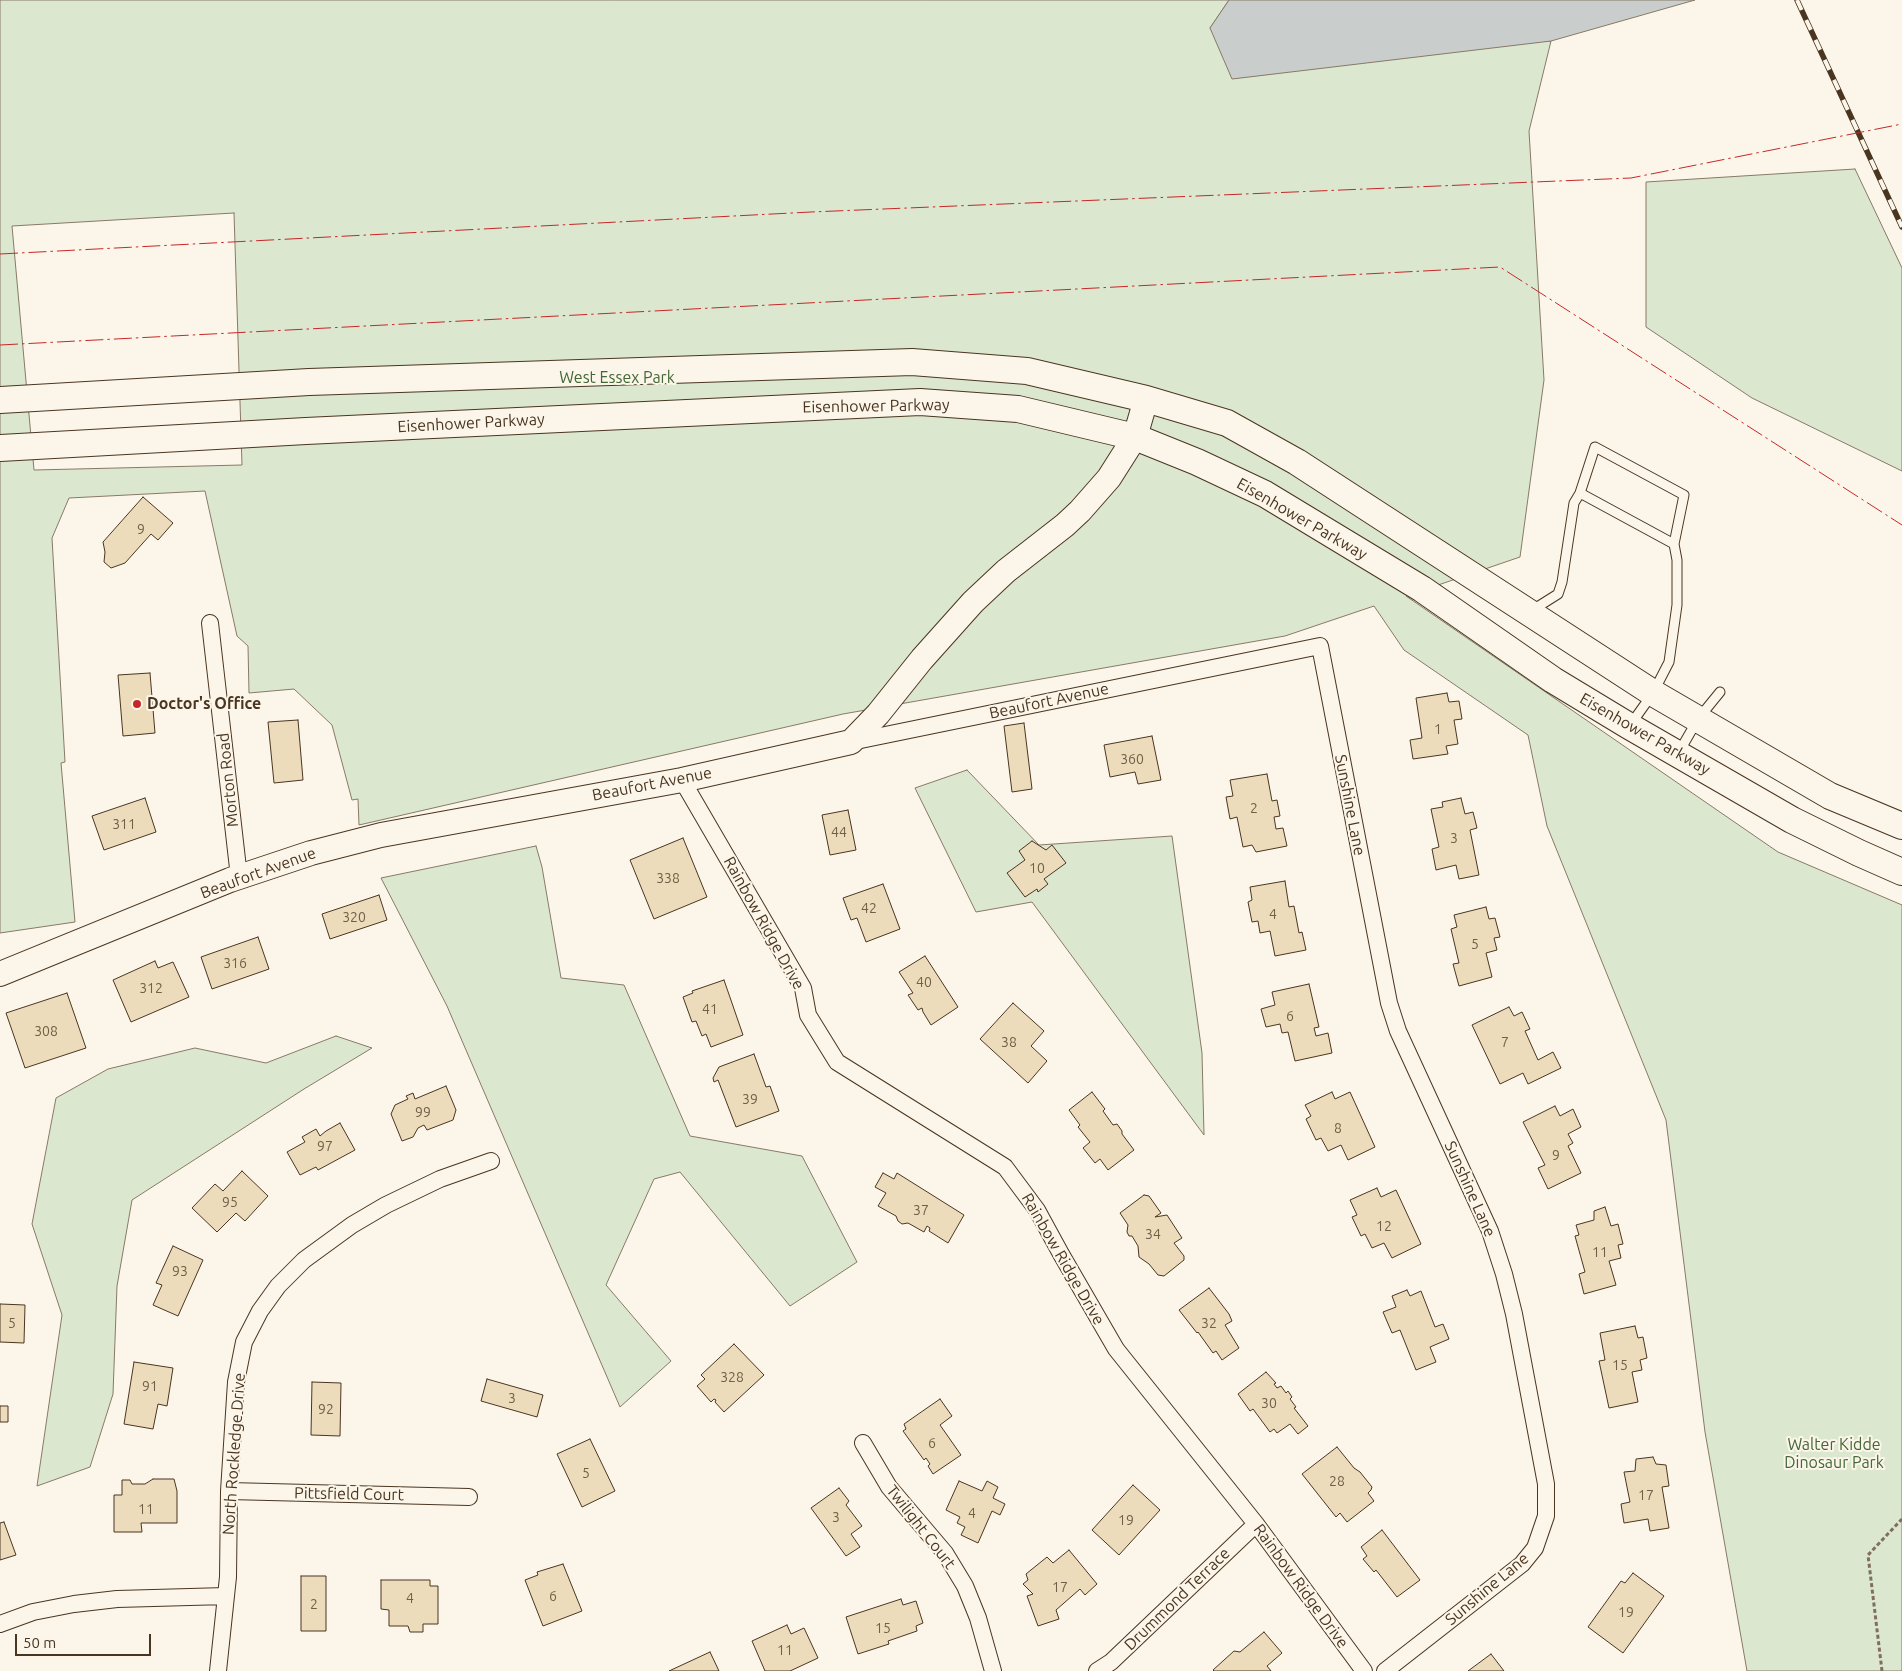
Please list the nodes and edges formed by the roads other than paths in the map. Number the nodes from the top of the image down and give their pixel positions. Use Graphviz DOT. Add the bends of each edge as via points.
graph roads {
  1 [pos="1146,399"];
  2 [pos="0,400"];
  3 [pos="1136,437"];
  4 [pos="0,448"];
  5 [pos="1580,493"];
  6 [pos="1674,544"];
  7 [pos="1529,612"];
  8 [pos="210,623"];
  9 [pos="1320,646"];
  10 [pos="1720,692"];
  11 [pos="1653,693"];
  12 [pos="1698,719"];
  13 [pos="1629,726"];
  14 [pos="851,742"];
  15 [pos="1678,754"];
  16 [pos="682,780"];
  17 [pos="1902,826"];
  18 [pos="1902,872"];
  19 [pos="239,878"];
  20 [pos="0,974"];
  21 [pos="491,1161"];
  22 [pos="863,1443"];
  23 [pos="229,1491"];
  24 [pos="469,1497"];
  25 [pos="1256,1524"];
  26 [pos="226,1596"];
  27 [pos="0,1624"];
  28 [pos="218,1671"];
  29 [pos="993,1671"];
  30 [pos="1097,1671"];
  31 [pos="1364,1671"];
  32 [pos="1385,1671"];
  1 -- 2 [label="main road" via="1027,371 912,362 309,382"];
  1 -- 3 [label="street"];
  1 -- 7 [label="main road" via="1228,423 1297,462"];
  3 -- 4 [label="main road, Eisenhower Parkway" via="1018,409 920,402"];
  3 -- 13 [label="main road, Eisenhower Parkway" via="1265,494 1422,590 1553,680"];
  3 -- 14 [label="street" via="1080,511 973,602"];
  5 -- 6 [label="lane"];
  5 -- 6 [label="lane" via="1595,447 1684,495"];
  5 -- 7 [label="lane" via="1574,503 1558,594"];
  6 -- 11 [label="lane" via="1678,560 1677,605 1666,669"];
  7 -- 11 [label="main road"];
  8 -- 19 [label="street, Morton Road"];
  9 -- 14 [label="street, Beaufort Avenue"];
  9 -- 32 [label="street, Sunshine Lane" via="1389,1003 1398,1031 1490,1231 1514,1314 1546,1484 1546,1516 1535,1548 1522,1564"];
  10 -- 12 [label="lane"];
  11 -- 12 [label="main road"];
  11 -- 13 [label="lane"];
  12 -- 15 [label="lane"];
  12 -- 17 [label="main road" via="1830,796"];
  13 -- 15 [label="main road, Eisenhower Parkway"];
  14 -- 16 [label="street, Beaufort Avenue"];
  15 -- 18 [label="main road, Eisenhower Parkway" via="1792,820"];
  16 -- 19 [label="street, Beaufort Avenue" via="381,835 310,853"];
  16 -- 25 [label="street, Rainbow Ridge Drive" via="803,988 808,1015 838,1062 1005,1167 1037,1210 1116,1349"];
  19 -- 20 [label="street, Beaufort Avenue"];
  21 -- 23 [label="street, North Rockledge Drive" via="440,1179 386,1205 304,1260 278,1286 244,1342 236,1382"];
  22 -- 29 [label="street, Twilight Court" via="889,1487 945,1552 965,1586"];
  23 -- 24 [label="street, Pittsfield Court"];
  23 -- 26 [label="street, North Rockledge Drive"];
  25 -- 30 [label="street, Drummond Terrace" via="1111,1662"];
  25 -- 31 [label="street, Rainbow Ridge Drive"];
  26 -- 27 [label="street" via="117,1599 74,1604 33,1612"];
  26 -- 28 [label="street, North Rockledge Drive"];
}
